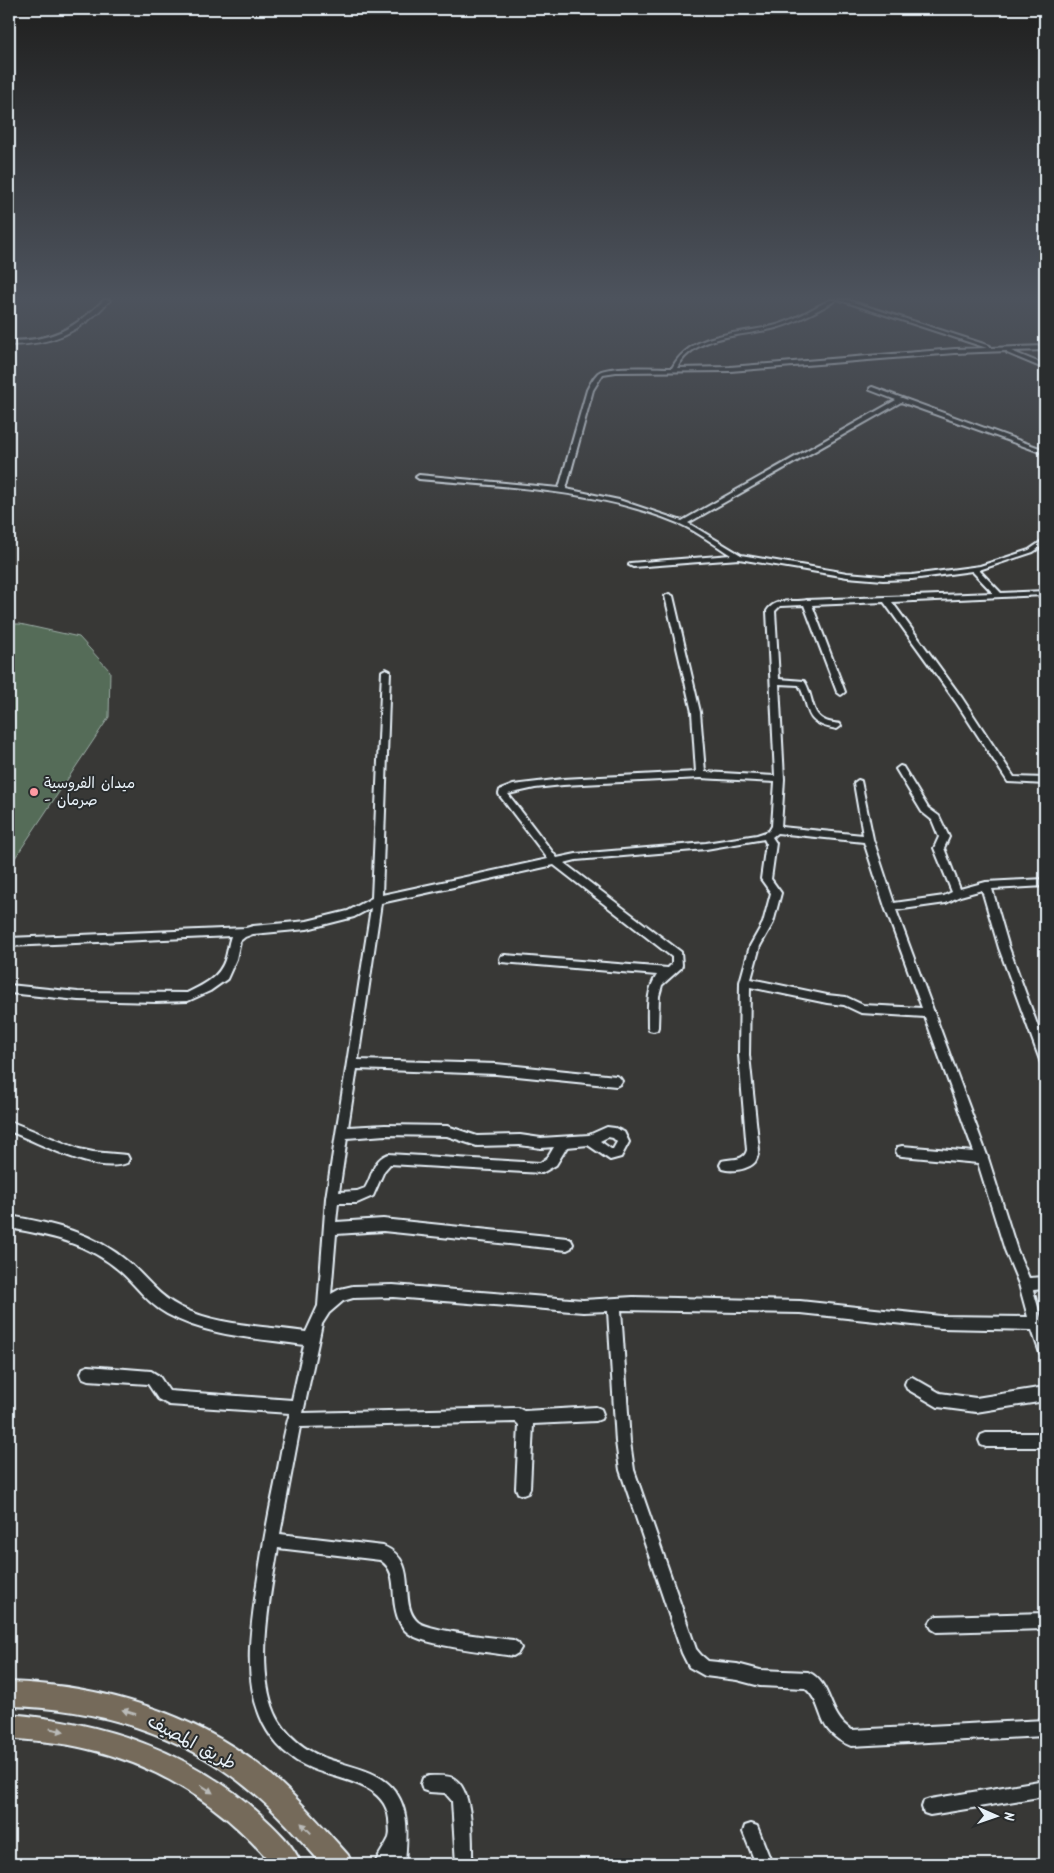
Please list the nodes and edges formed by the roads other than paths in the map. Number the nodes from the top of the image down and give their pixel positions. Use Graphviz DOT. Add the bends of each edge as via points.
graph roads {
  1 [pos="593,387"];
  2 [pos="872,389"];
  3 [pos="900,400"];
  4 [pos="1045,452"];
  5 [pos="419,477"];
  6 [pos="562,490"];
  7 [pos="683,523"];
  8 [pos="1045,541"];
  9 [pos="739,557"];
  10 [pos="633,565"];
  11 [pos="974,570"];
  12 [pos="1045,593"];
  13 [pos="999,595"];
  14 [pos="669,596"];
  15 [pos="886,599"];
  16 [pos="807,602"];
  17 [pos="386,671"];
  18 [pos="775,681"];
  19 [pos="841,692"];
  20 [pos="837,726"];
  21 [pos="900,769"];
  22 [pos="701,775"];
  23 [pos="780,779"];
  24 [pos="1045,781"];
  25 [pos="858,783"];
  26 [pos="771,833"];
  27 [pos="868,838"];
  28 [pos="554,860"];
  29 [pos="1045,882"];
  30 [pos="986,886"];
  31 [pos="956,893"];
  32 [pos="377,900"];
  33 [pos="890,907"];
  34 [pos="246,932"];
  35 [pos="9,942"];
  36 [pos="505,959"];
  37 [pos="672,972"];
  38 [pos="745,982"];
  39 [pos="9,989"];
  40 [pos="928,1013"];
  41 [pos="653,1027"];
  42 [pos="1045,1060"];
  43 [pos="353,1064"];
  44 [pos="616,1081"];
  45 [pos="9,1126"];
  46 [pos="341,1133"];
  47 [pos="590,1140"];
  48 [pos="563,1142"];
  49 [pos="902,1151"];
  50 [pos="982,1158"];
  51 [pos="123,1159"];
  52 [pos="726,1165"];
  53 [pos="332,1198"];
  54 [pos="9,1222"];
  55 [pos="330,1228"];
  56 [pos="568,1244"];
  57 [pos="1045,1283"];
  58 [pos="1025,1284"];
  59 [pos="614,1303"];
  60 [pos="324,1308"];
  61 [pos="1036,1324"];
  62 [pos="311,1339"];
  63 [pos="1045,1348"];
  64 [pos="88,1373"];
  65 [pos="912,1384"];
  66 [pos="1045,1394"];
  67 [pos="296,1414"];
  68 [pos="596,1414"];
  69 [pos="523,1418"];
  70 [pos="986,1440"];
  71 [pos="1045,1440"];
  72 [pos="523,1488"];
  73 [pos="271,1540"];
  74 [pos="1045,1621"];
  75 [pos="937,1624"];
  76 [pos="513,1648"];
  77 [pos="9,1694"];
  78 [pos="9,1726"];
  79 [pos="1045,1728"];
  80 [pos="429,1784"];
  81 [pos="1045,1788"];
  82 [pos="930,1807"];
  83 [pos="751,1832"];
  84 [pos="396,1840"];
  85 [pos="288,1864"];
  86 [pos="339,1864"];
  87 [pos="383,1864"];
  88 [pos="396,1864"];
  89 [pos="464,1864"];
  90 [pos="764,1864"];
  1 -- 6 [label="street"];
  2 -- 3 [label="street"];
  3 -- 4 [label="street"];
  3 -- 7 [label="street"];
  5 -- 6 [label="street"];
  6 -- 7 [label="street" via="617,501"];
  7 -- 9 [label="street"];
  8 -- 11 [label="street" via="1031,551"];
  9 -- 10 [label="street"];
  9 -- 11 [label="street" via="883,578"];
  11 -- 13 [label="street"];
  12 -- 13 [label="street"];
  13 -- 15 [label="street"];
  14 -- 22 [label="street" via="696,712"];
  15 -- 16 [label="street"];
  15 -- 24 [label="street" via="959,700 1011,780"];
  16 -- 18 [label="street" via="779,604 771,609"];
  16 -- 19 [label="street"];
  17 -- 32 [label="street"];
  18 -- 20 [label="street" via="801,683 813,717"];
  18 -- 23 [label="street"];
  21 -- 31 [label="street" via="925,810 940,825 944,837 939,848"];
  22 -- 23 [label="street"];
  22 -- 28 [label="street" via="534,784 505,790 503,794"];
  23 -- 26 [label="street" via="777,822"];
  25 -- 27 [label="street"];
  26 -- 27 [label="street"];
  26 -- 28 [label="street" via="728,843"];
  26 -- 38 [label="street" via="766,879 776,893"];
  27 -- 33 [label="street"];
  28 -- 32 [label="street"];
  28 -- 37 [label="street" via="677,955 677,965"];
  29 -- 30 [label="street"];
  30 -- 31 [label="street"];
  30 -- 42 [label="street" via="1004,948"];
  31 -- 33 [label="street" via="946,899"];
  32 -- 34 [label="street" via="351,914 324,921"];
  32 -- 43 [label="street"];
  33 -- 40 [label="street"];
  34 -- 35 [label="street"];
  34 -- 39 [label="street" via="235,939 223,976 188,997 88,997"];
  36 -- 37 [label="street"];
  37 -- 41 [label="street" via="660,978 656,988"];
  38 -- 40 [label="street" via="846,1001 861,1009"];
  38 -- 52 [label="street" via="744,1055 753,1150 745,1163"];
  40 -- 50 [label="street"];
  43 -- 44 [label="street" via="496,1069"];
  43 -- 46 [label="street"];
  45 -- 51 [label="street" via="30,1132 74,1154 104,1160"];
  46 -- 48 [label="street" via="447,1131 477,1141"];
  46 -- 53 [label="street"];
  47 -- 48 [label="street"];
  48 -- 53 [label="street" via="552,1161 542,1168 388,1159 378,1168 369,1193"];
  49 -- 50 [label="street"];
  50 -- 58 [label="street"];
  53 -- 55 [label="street"];
  54 -- 62 [label="street" via="61,1231 91,1243 116,1259 153,1297 186,1317"];
  55 -- 56 [label="street" via="384,1226"];
  55 -- 60 [label="street"];
  57 -- 58 [label="street"];
  58 -- 61 [label="street"];
  59 -- 60 [label="street" via="583,1306 393,1291 340,1295"];
  59 -- 61 [label="street" via="800,1307 941,1322"];
  59 -- 79 [label="street" via="626,1470 694,1661 706,1668 760,1678 808,1680 816,1688 831,1723 851,1738"];
  60 -- 62 [label="street" via="316,1320"];
  61 -- 63 [label="street"];
  62 -- 67 [label="street"];
  64 -- 67 [label="street" via="151,1378 166,1397"];
  65 -- 66 [label="street" via="938,1400 976,1405"];
  67 -- 69 [label="street" via="518,1415"];
  67 -- 73 [label="street"];
  68 -- 69 [label="street"];
  69 -- 72 [label="street" via="526,1422"];
  70 -- 71 [label="street"];
  73 -- 76 [label="street" via="389,1556 398,1568 405,1616 413,1627 452,1638"];
  73 -- 84 [label="street" via="258,1658 260,1694 268,1716 290,1746 305,1757 378,1784 386,1791 396,1810"];
  74 -- 75 [label="street"];
  86 -- 77 [label="main road, طريق المصيف, one-way" via="260,1782 230,1760 177,1731 131,1712 92,1702"];
  78 -- 85 [label="main road, طريق المصيف, one-way" via="54,1729 90,1738 136,1751 183,1773 249,1821"];
  80 -- 89 [label="street" via="450,1786 458,1795"];
  81 -- 82 [label="street"];
  83 -- 90 [label="street"];
  84 -- 87 [label="street"];
  84 -- 88 [label="street"];
}
